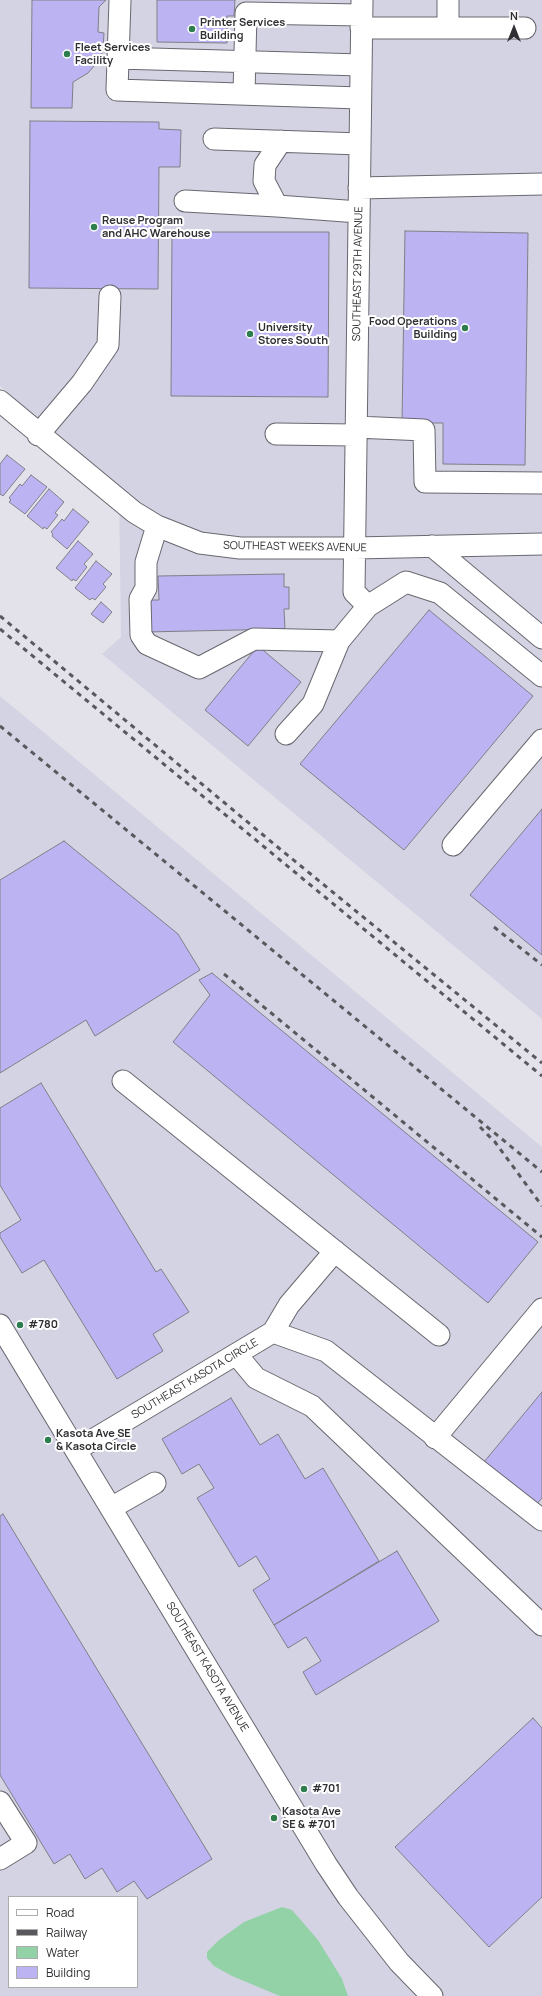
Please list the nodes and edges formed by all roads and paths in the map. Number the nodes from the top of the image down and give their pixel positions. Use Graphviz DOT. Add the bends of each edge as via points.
graph roads {
  1 [pos="120,0"];
  2 [pos="448,0"];
  3 [pos="361,14"];
  4 [pos="448,28"];
  5 [pos="526,28"];
  6 [pos="118,58"];
  7 [pos="245,62"];
  8 [pos="361,65"];
  9 [pos="244,94"];
  10 [pos="360,98"];
  11 [pos="214,139"];
  12 [pos="281,141"];
  13 [pos="360,144"];
  14 [pos="540,184"];
  15 [pos="359,188"];
  16 [pos="185,201"];
  17 [pos="277,206"];
  18 [pos="359,212"];
  19 [pos="110,296"];
  20 [pos="0,401"];
  21 [pos="356,431"];
  22 [pos="276,434"];
  23 [pos="38,435"];
  24 [pos="542,483"];
  25 [pos="157,526"];
  26 [pos="542,544"];
  27 [pos="432,546"];
  28 [pos="355,548"];
  29 [pos="368,606"];
  30 [pos="542,638"];
  31 [pos="339,641"];
  32 [pos="542,676"];
  33 [pos="286,734"];
  34 [pos="542,740"];
  35 [pos="453,845"];
  36 [pos="123,1080"];
  37 [pos="335,1251"];
  38 [pos="542,1309"];
  39 [pos="0,1325"];
  40 [pos="273,1332"];
  41 [pos="439,1335"];
  42 [pos="236,1354"];
  43 [pos="435,1438"];
  44 [pos="76,1450"];
  45 [pos="155,1483"];
  46 [pos="111,1508"];
  47 [pos="542,1520"];
  48 [pos="542,1625"];
  49 [pos="0,1802"];
  50 [pos="0,1859"];
  51 [pos="432,1996"];
  1 -- 6 [label="street"];
  2 -- 4 [label="street"];
  3 -- 4 [label="street"];
  3 -- 7 [label="street" via="246,13"];
  3 -- 8 [label="street, SOUTHEAST 29TH AVENUE"];
  4 -- 5 [label="street"];
  6 -- 7 [label="street"];
  6 -- 9 [label="street" via="117,90"];
  7 -- 8 [label="street"];
  7 -- 9 [label="street"];
  8 -- 10 [label="street, SOUTHEAST 29TH AVENUE"];
  9 -- 10 [label="street"];
  10 -- 13 [label="street, SOUTHEAST 29TH AVENUE"];
  11 -- 12 [label="street"];
  12 -- 13 [label="street"];
  12 -- 17 [label="street" via="265,165 264,180"];
  13 -- 15 [label="street, SOUTHEAST 29TH AVENUE"];
  14 -- 15 [label="street"];
  15 -- 18 [label="street, SOUTHEAST 29TH AVENUE"];
  16 -- 17 [label="street"];
  17 -- 18 [label="street"];
  18 -- 21 [label="street, SOUTHEAST 29TH AVENUE"];
  19 -- 23 [label="street" via="108,345 82,383"];
  20 -- 23 [label="street, SOUTHEAST WEEKS AVENUE"];
  21 -- 22 [label="street"];
  21 -- 24 [label="street" via="424,430 425,482"];
  21 -- 28 [label="street, SOUTHEAST 29TH AVENUE"];
  23 -- 25 [label="street, SOUTHEAST WEEKS AVENUE" via="122,503"];
  25 -- 28 [label="street, SOUTHEAST WEEKS AVENUE" via="200,543 219,546"];
  25 -- 31 [label="street" via="146,562 146,588 140,600 141,635 147,644 199,668 254,639"];
  26 -- 27 [label="street, SOUTHEAST WEEKS AVENUE"];
  27 -- 28 [label="street, SOUTHEAST WEEKS AVENUE"];
  27 -- 30 [label="street"];
  28 -- 29 [label="street, SOUTHEAST 29TH AVENUE" via="354,592"];
  29 -- 31 [label="street"];
  29 -- 32 [label="street" via="406,582 440,593"];
  31 -- 33 [label="street" via="313,704"];
  34 -- 35 [label="street"];
  36 -- 37 [label="street"];
  37 -- 40 [label="street" via="289,1305"];
  37 -- 41 [label="street"];
  38 -- 43 [label="street"];
  39 -- 44 [label="street, SOUTHEAST KASOTA AVENUE"];
  40 -- 42 [label="street, SOUTHEAST KASOTA CIRCLE"];
  40 -- 43 [label="street" via="326,1351"];
  42 -- 44 [label="street, SOUTHEAST KASOTA CIRCLE"];
  42 -- 48 [label="street" via="256,1378 312,1406"];
  43 -- 47 [label="street"];
  44 -- 46 [label="street, SOUTHEAST KASOTA AVENUE"];
  45 -- 46 [label="street"];
  46 -- 51 [label="street, SOUTHEAST KASOTA AVENUE" via="326,1864 348,1897 399,1962"];
  49 -- 50 [label="street" via="26,1843"];
}
